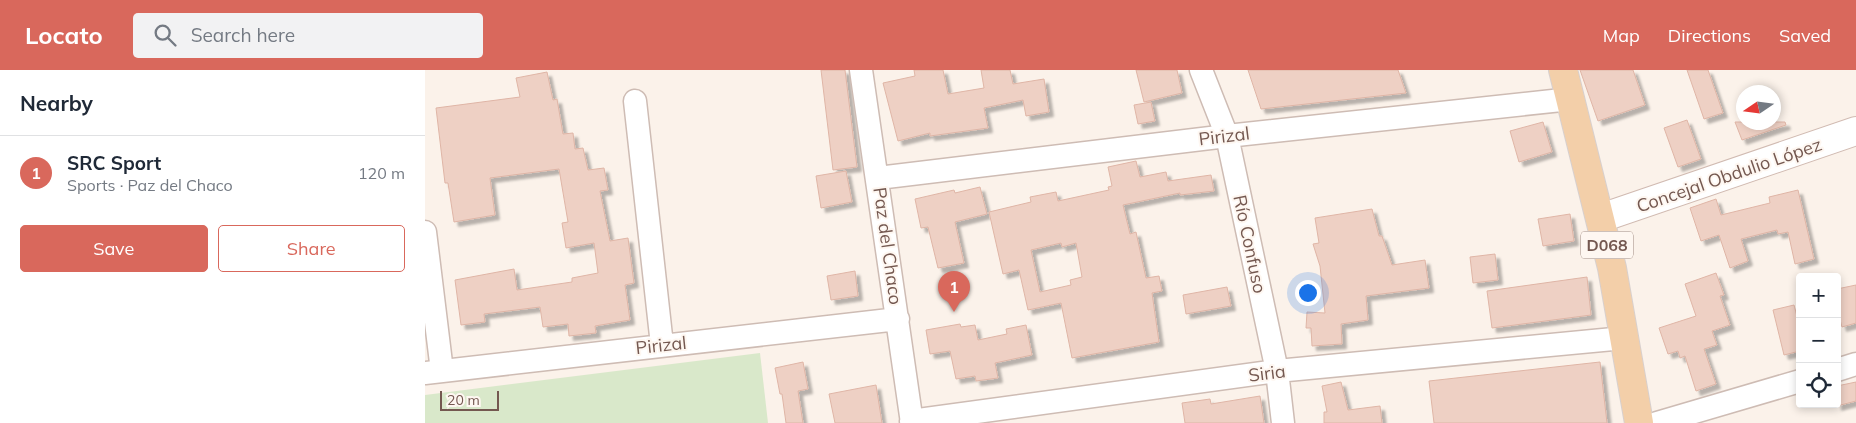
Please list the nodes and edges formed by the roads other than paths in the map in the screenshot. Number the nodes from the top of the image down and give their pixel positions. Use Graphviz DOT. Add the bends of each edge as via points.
graph roads {
  1 [pos="861,70"];
  2 [pos="1201,70"];
  3 [pos="1563,70"];
  4 [pos="1571,99"];
  5 [pos="635,102"];
  6 [pos="1856,131"];
  7 [pos="1227,136"];
  8 [pos="878,178"];
  9 [pos="1601,218"];
  10 [pos="425,232"];
  11 [pos="898,319"];
  12 [pos="1624,338"];
  13 [pos="661,345"];
  14 [pos="1856,364"];
  15 [pos="1841,369"];
  16 [pos="1277,371"];
  17 [pos="434,372"];
  18 [pos="1796,382"];
  19 [pos="912,422"];
  20 [pos="1283,423"];
  21 [pos="1639,423"];
  22 [pos="1657,423"];
  1 -- 8 [label="street, Paz del Chaco"];
  2 -- 7 [label="street, Río Confuso"];
  3 -- 4 [label="main road, D068"];
  4 -- 7 [label="street, Pirizal"];
  4 -- 9 [label="main road, D068"];
  5 -- 13 [label="street"];
  6 -- 9 [label="street, Concejal Obdulio López"];
  7 -- 8 [label="street, Pirizal"];
  7 -- 16 [label="street, Río Confuso"];
  8 -- 11 [label="street, Paz del Chaco"];
  9 -- 12 [label="main road, D068"];
  10 -- 17 [label="street"];
  11 -- 13 [label="street, Pirizal"];
  11 -- 19 [label="street, Paz del Chaco"];
  12 -- 16 [label="street, Siria"];
  12 -- 21 [label="main road, D068"];
  13 -- 17 [label="street, Pirizal"];
  14 -- 15 [label="street"];
  16 -- 19 [label="street, Siria"];
  16 -- 20 [label="street, Río Confuso"];
  18 -- 22 [label="street"];
}
